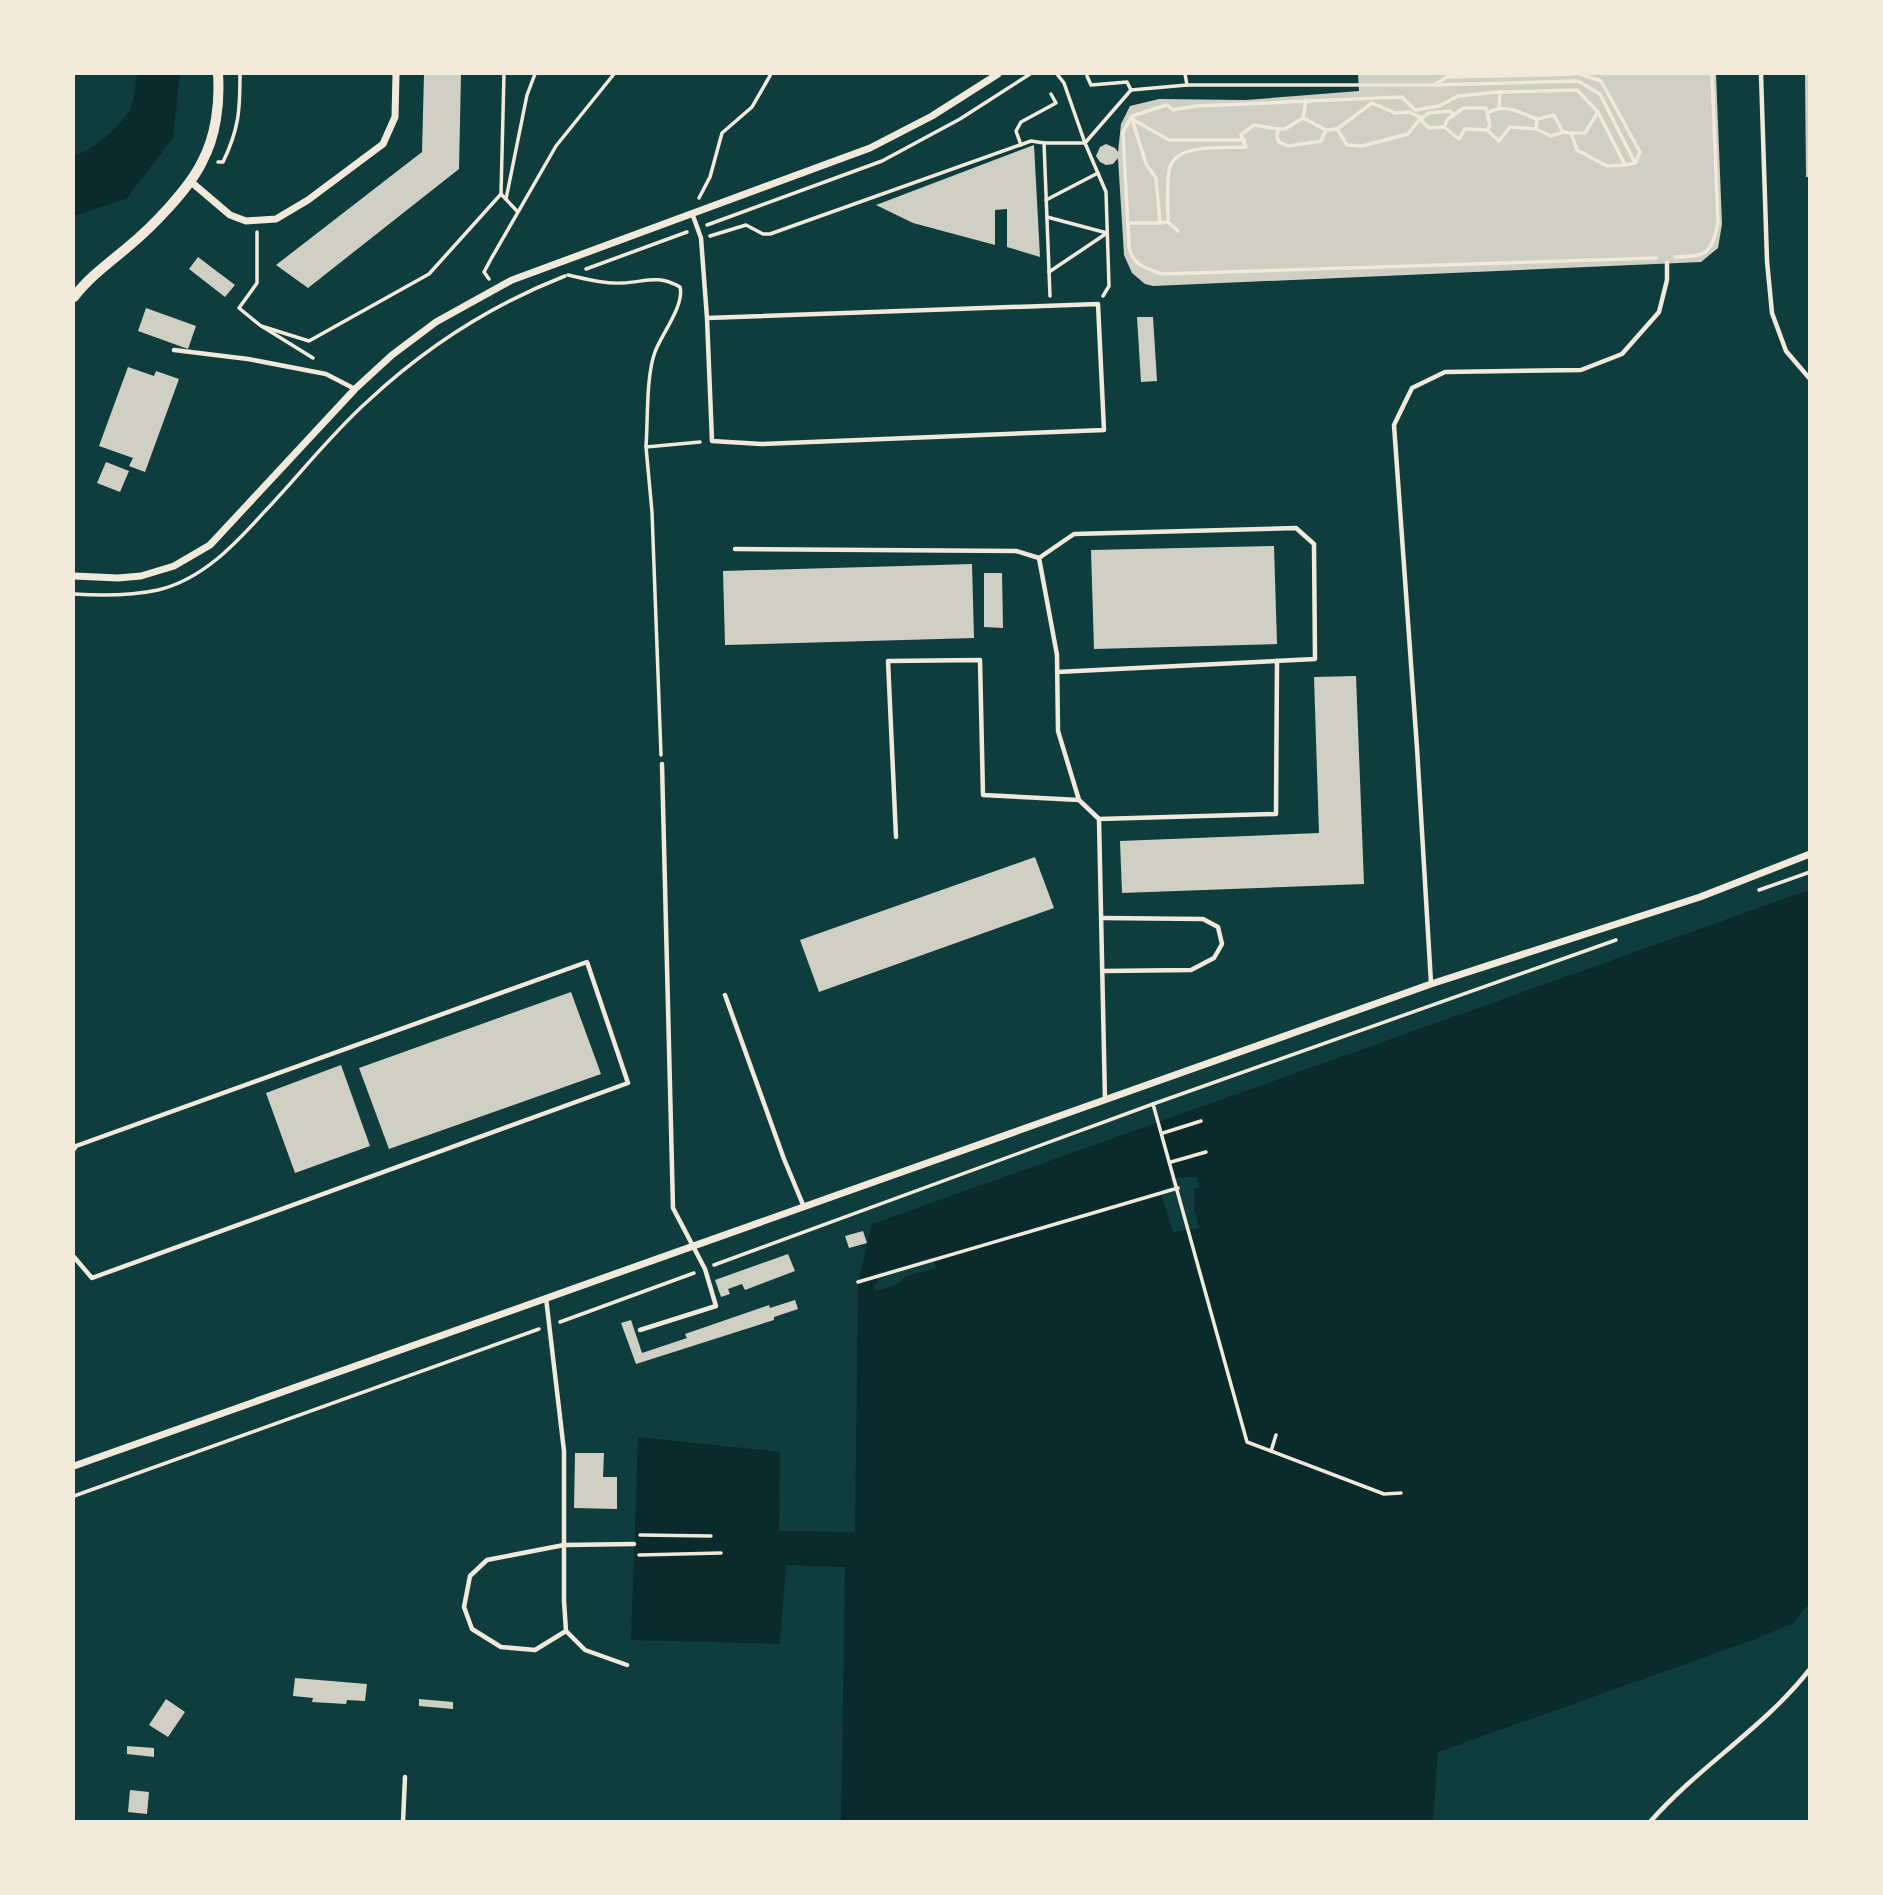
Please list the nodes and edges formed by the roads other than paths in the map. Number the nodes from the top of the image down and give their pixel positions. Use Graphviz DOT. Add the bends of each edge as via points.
graph roads {
  1 [pos="218,74"];
  2 [pos="396,74"];
  3 [pos="998,74"];
  4 [pos="1761,74"];
  5 [pos="190,181"];
  6 [pos="692,213"];
  7 [pos="1667,263"];
  8 [pos="74,297"];
  9 [pos="707,318"];
  10 [pos="174,350"];
  11 [pos="1810,379"];
  12 [pos="355,388"];
  13 [pos="735,549"];
  14 [pos="1038,558"];
  15 [pos="74,576"];
  16 [pos="1277,661"];
  17 [pos="1057,672"];
  18 [pos="662,764"];
  19 [pos="1079,800"];
  20 [pos="1099,819"];
  21 [pos="896,837"];
  22 [pos="1810,854"];
  23 [pos="1102,918"];
  24 [pos="1103,971"];
  25 [pos="1431,984"];
  26 [pos="725,995"];
  27 [pos="1105,1101"];
  28 [pos="74,1149"];
  29 [pos="804,1207"];
  30 [pos="693,1247"];
  31 [pos="74,1257"];
  32 [pos="546,1298"];
  33 [pos="640,1330"];
  34 [pos="74,1466"];
  35 [pos="634,1544"];
  36 [pos="564,1545"];
  37 [pos="566,1631"];
  38 [pos="627,1665"];
  39 [pos="1810,1669"];
  40 [pos="405,1777"];
  41 [pos="403,1822"];
  42 [pos="1650,1822"];
  1 -- 5 [label="street" via="217,116 203,161"];
  2 -- 5 [label="street" via="395,117 383,144 276,219 246,221 230,215"];
  3 -- 6 [label="street" via="870,148"];
  4 -- 11 [label="lane" via="1772,313 1786,351"];
  5 -- 8 [label="street" via="147,230 86,280"];
  6 -- 9 [label="lane" via="701,238"];
  6 -- 12 [label="street" via="494,288 436,322"];
  7 -- 25 [label="lane" via="1659,312 1622,355 1581,370 1445,372 1412,388 1394,425"];
  9 -- 9 [label="lane" via="1098,304 1104,430 761,444 712,441"];
  10 -- 12 [label="lane" via="326,374"];
  12 -- 15 [label="street" via="210,545 174,566 141,576"];
  13 -- 14 [label="lane" via="1016,551"];
  14 -- 16 [label="lane" via="1074,534 1296,528 1314,544 1315,659"];
  14 -- 17 [label="lane"];
  16 -- 17 [label="lane"];
  16 -- 20 [label="lane" via="1276,814"];
  17 -- 19 [label="lane" via="1058,731"];
  18 -- 30 [label="lane" via="673,1208"];
  19 -- 20 [label="lane"];
  19 -- 21 [label="lane" via="983,795 980,660 888,661"];
  20 -- 23 [label="lane"];
  22 -- 25 [label="street" via="1700,897"];
  23 -- 24 [label="lane"];
  23 -- 24 [label="lane" via="1203,919 1218,927 1222,944 1214,958 1191,970"];
  24 -- 27 [label="lane"];
  25 -- 27 [label="street"];
  26 -- 29 [label="lane"];
  27 -- 29 [label="street"];
  28 -- 31 [label="lane" via="587,962 628,1083 92,1278"];
  29 -- 30 [label="street"];
  30 -- 32 [label="street"];
  30 -- 33 [label="lane" via="716,1306"];
  32 -- 34 [label="street"];
  32 -- 36 [label="lane" via="564,1451"];
  35 -- 36 [label="lane"];
  36 -- 37 [label="lane"];
  36 -- 37 [label="lane" via="487,1560 470,1576 464,1607 472,1629 502,1647 535,1650"];
  37 -- 38 [label="lane" via="585,1650"];
  39 -- 42 [label="lane" via="1788,1697 1673,1796"];
  40 -- 41 [label="lane"];
}
